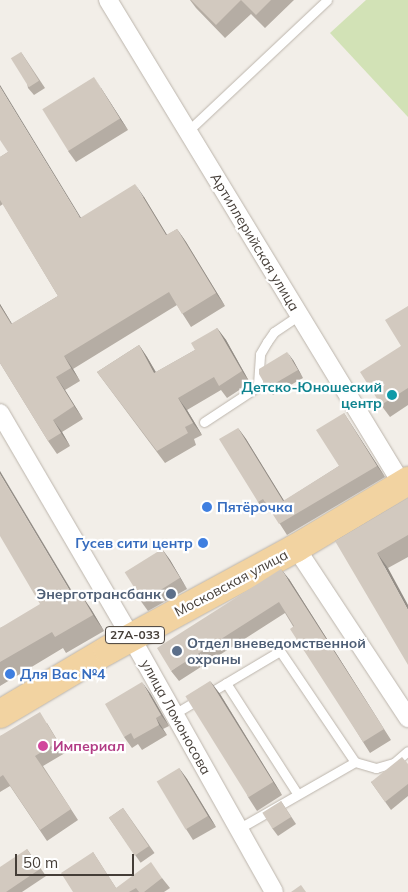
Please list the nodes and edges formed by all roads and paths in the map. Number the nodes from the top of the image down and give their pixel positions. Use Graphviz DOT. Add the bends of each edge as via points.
graph roads {
  1 [pos="108,0"];
  2 [pos="325,1"];
  3 [pos="188,131"];
  4 [pos="299,315"];
  5 [pos="0,413"];
  6 [pos="204,422"];
  7 [pos="405,482"];
  8 [pos="296,548"];
  9 [pos="131,637"];
  10 [pos="226,683"];
  11 [pos="0,714"];
  12 [pos="174,714"];
  13 [pos="408,718"];
  14 [pos="408,751"];
  15 [pos="355,762"];
  16 [pos="297,793"];
  17 [pos="238,829"];
  18 [pos="274,892"];
  1 -- 3 [label="street, Артиллерийская улица"];
  2 -- 3 [label="lane"];
  3 -- 4 [label="street, Артиллерийская улица"];
  4 -- 6 [label="lane" via="274,332 267,342 260,354 258,384 254,389"];
  4 -- 7 [label="street, Артиллерийская улица"];
  5 -- 9 [label="street, улица Ломоносова"];
  7 -- 8 [label="main road, Московская улица / 27А-033"];
  8 -- 9 [label="main road, Московская улица / 27А-033"];
  8 -- 13 [label="street"];
  9 -- 11 [label="main road, Московская улица / 27А-033"];
  9 -- 12 [label="street, улица Ломоносова"];
  10 -- 12 [label="lane"];
  10 -- 15 [label="lane" via="280,651"];
  10 -- 16 [label="lane"];
  12 -- 17 [label="street, улица Ломоносова"];
  14 -- 15 [label="lane" via="394,763 376,768"];
  15 -- 16 [label="lane"];
  16 -- 17 [label="lane"];
  17 -- 18 [label="street, улица Ломоносова"];
}
